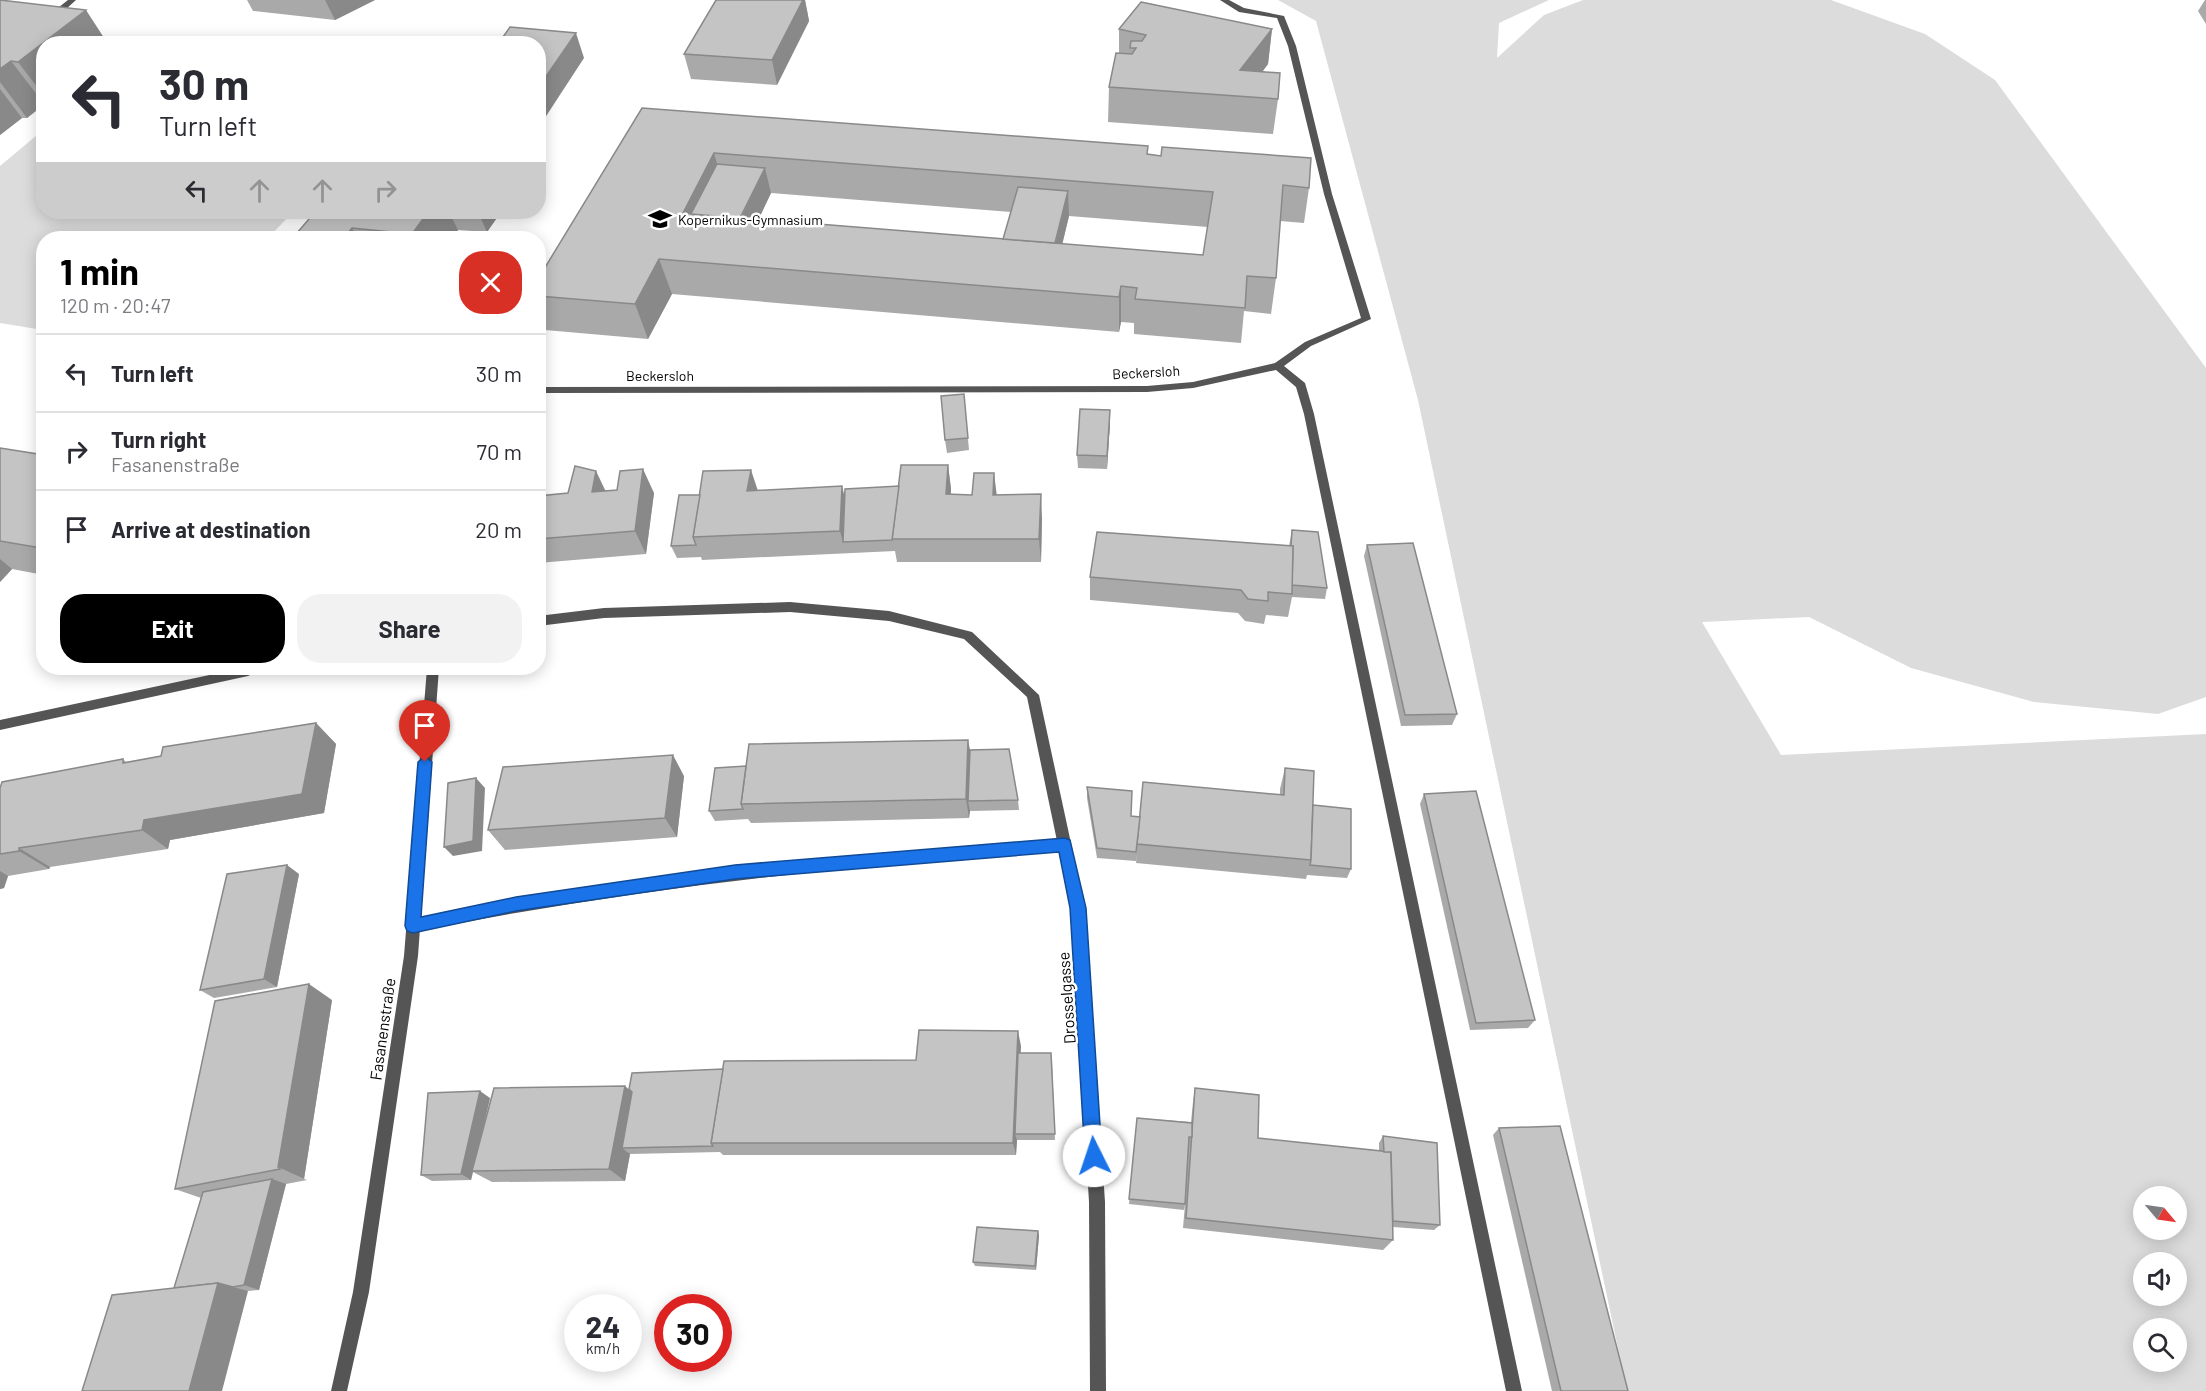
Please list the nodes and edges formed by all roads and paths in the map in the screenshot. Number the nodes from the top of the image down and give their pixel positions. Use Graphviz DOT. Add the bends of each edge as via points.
graph roads {
  1 [pos="72,0"];
  2 [pos="1224,0"];
  3 [pos="45,22"];
  4 [pos="1278,366"];
  5 [pos="546,390"];
  6 [pos="546,620"];
  7 [pos="225,675"];
  8 [pos="432,675"];
  9 [pos="0,725"];
  10 [pos="1065,845"];
  11 [pos="413,926"];
  12 [pos="339,1391"];
  13 [pos="1098,1391"];
  14 [pos="1514,1391"];
  1 -- 3 [label="street"];
  2 -- 4 [label="street, Beckersloh" via="1242,10 1280,16 1292,46 1328,194 1366,319 1308,344"];
  4 -- 5 [label="street, Beckersloh" via="1193,385 1147,389"];
  4 -- 14 [label="street" via="1301,384 1310,414"];
  6 -- 10 [label="street, Drosselgasse" via="604,613 790,607 889,616 968,635 1033,695"];
  7 -- 9 [label="street"];
  8 -- 11 [label="street, Fasanenstraße"];
  10 -- 11 [label="street" via="735,872 516,904"];
  10 -- 13 [label="street, Drosselgasse" via="1078,908 1097,1202"];
  11 -- 12 [label="street, Fasanenstraße" via="361,1292"];
}
